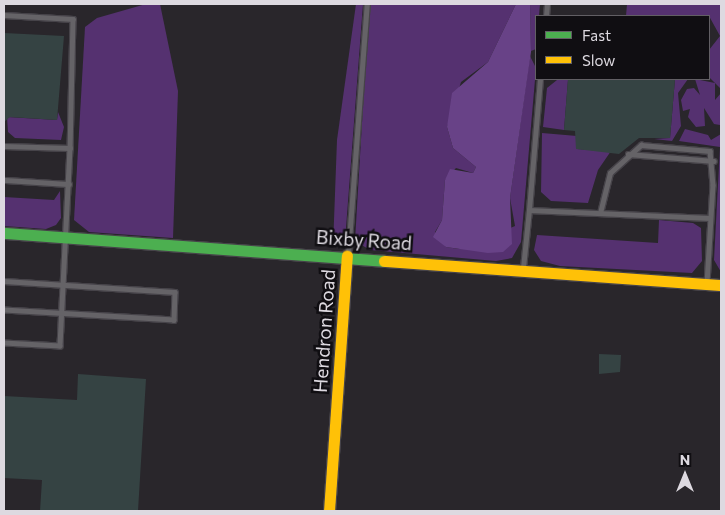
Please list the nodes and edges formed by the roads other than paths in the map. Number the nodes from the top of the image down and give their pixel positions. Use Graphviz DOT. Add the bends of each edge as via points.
graph roads {
  1 [pos="367,4"];
  2 [pos="4,15"];
  3 [pos="540,80"];
  4 [pos="4,146"];
  5 [pos="70,148"];
  6 [pos="628,154"];
  7 [pos="714,161"];
  8 [pos="4,180"];
  9 [pos="68,184"];
  10 [pos="529,210"];
  11 [pos="600,213"];
  12 [pos="710,218"];
  13 [pos="4,233"];
  14 [pos="66,237"];
  15 [pos="348,256"];
  16 [pos="523,269"];
  17 [pos="4,281"];
  18 [pos="706,283"];
  19 [pos="721,285"];
  20 [pos="64,286"];
  21 [pos="4,310"];
  22 [pos="62,315"];
  23 [pos="4,343"];
  24 [pos="329,511"];
  1 -- 15 [label="lane, Hendron Road"];
  2 -- 5 [label="lane" via="73,19"];
  3 -- 10 [label="lane"];
  4 -- 5 [label="lane"];
  5 -- 9 [label="lane"];
  6 -- 7 [label="lane"];
  6 -- 7 [label="lane" via="641,145 710,151"];
  6 -- 11 [label="lane" via="608,177"];
  7 -- 12 [label="lane"];
  8 -- 9 [label="lane"];
  9 -- 14 [label="lane"];
  10 -- 11 [label="lane"];
  10 -- 16 [label="lane"];
  11 -- 12 [label="lane"];
  12 -- 18 [label="lane"];
  13 -- 14 [label="street, Bixby Road"];
  14 -- 15 [label="street, Bixby Road"];
  14 -- 20 [label="lane"];
  15 -- 16 [label="street, Bixby Road"];
  15 -- 24 [label="street, Hendron Road"];
  16 -- 18 [label="street, Bixby Road"];
  17 -- 20 [label="lane"];
  18 -- 19 [label="street, Bixby Road"];
  20 -- 22 [label="lane"];
  20 -- 22 [label="lane" via="175,292 174,320"];
  21 -- 22 [label="lane"];
  22 -- 23 [label="lane" via="60,346"];
}
